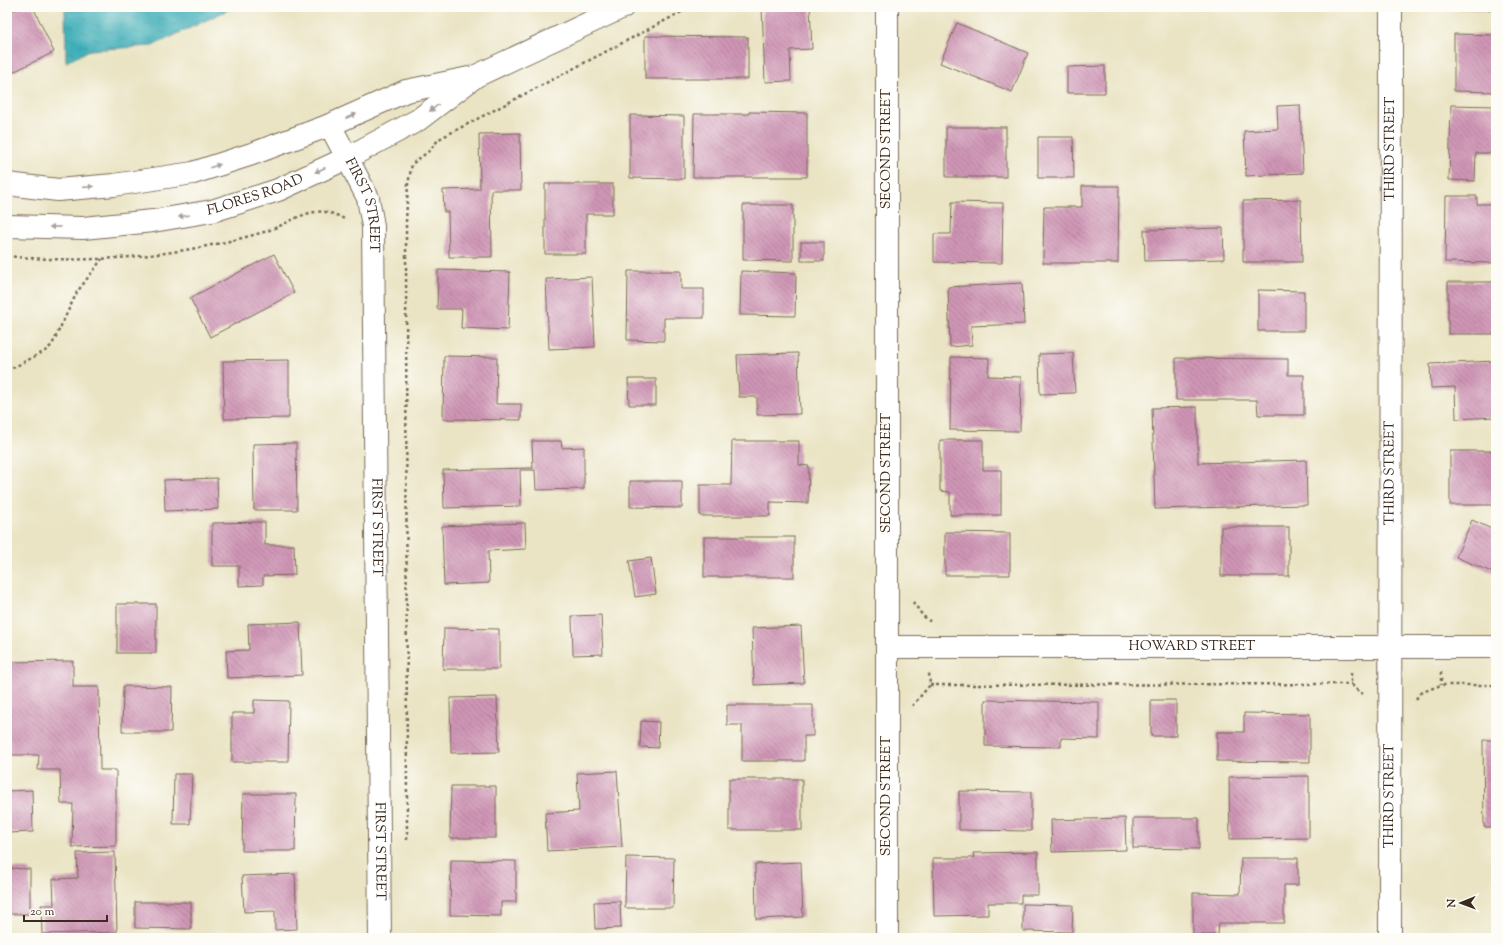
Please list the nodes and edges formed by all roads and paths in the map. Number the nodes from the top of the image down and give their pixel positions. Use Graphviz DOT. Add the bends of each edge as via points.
graph roads {
  1 [pos="623,7"];
  2 [pos="691,7"];
  3 [pos="887,7"];
  4 [pos="1391,7"];
  5 [pos="476,76"];
  6 [pos="330,125"];
  7 [pos="347,158"];
  8 [pos="7,184"];
  9 [pos="350,224"];
  10 [pos="7,226"];
  11 [pos="7,256"];
  12 [pos="103,259"];
  13 [pos="7,372"];
  14 [pos="1390,646"];
  15 [pos="887,647"];
  16 [pos="1496,647"];
  17 [pos="1441,669"];
  18 [pos="929,671"];
  19 [pos="1351,672"];
  20 [pos="1351,684"];
  21 [pos="930,685"];
  22 [pos="1441,685"];
  23 [pos="1496,685"];
  24 [pos="1412,693"];
  25 [pos="1368,694"];
  26 [pos="908,711"];
  27 [pos="407,843"];
  28 [pos="380,938"];
  29 [pos="887,938"];
  30 [pos="1390,938"];
  1 -- 5 [label="street, FLORES ROAD"];
  2 -- 27 [label="path" via="439,139 412,164 406,222"];
  3 -- 15 [label="street, SECOND STREET"];
  4 -- 14 [label="street, THIRD STREET"];
  6 -- 5 [label="street, FLORES ROAD, one-way" via="406,91"];
  5 -- 7 [label="street, FLORES ROAD, one-way" via="418,120"];
  6 -- 7 [label="street, FIRST STREET"];
  8 -- 6 [label="street, FLORES ROAD, one-way" via="58,190 114,185 193,172 252,154"];
  7 -- 10 [label="street, FLORES ROAD, one-way" via="278,190 212,211 153,221 83,228"];
  7 -- 28 [label="street, FIRST STREET" via="368,198 373,226"];
  9 -- 12 [label="path" via="326,211 310,212 266,232 210,246"];
  11 -- 12 [label="path"];
  12 -- 13 [label="path" via="77,292 52,345"];
  14 -- 15 [label="street, HOWARD STREET"];
  14 -- 16 [label="street, HOWARD STREET"];
  14 -- 30 [label="street, THIRD STREET"];
  15 -- 29 [label="street, SECOND STREET"];
  17 -- 22 [label="path"];
  18 -- 21 [label="path"];
  19 -- 20 [label="path"];
  20 -- 21 [label="path"];
  20 -- 25 [label="path" via="1360,693"];
  21 -- 26 [label="path"];
  22 -- 23 [label="path"];
  22 -- 24 [label="path" via="1420,693"];
}
